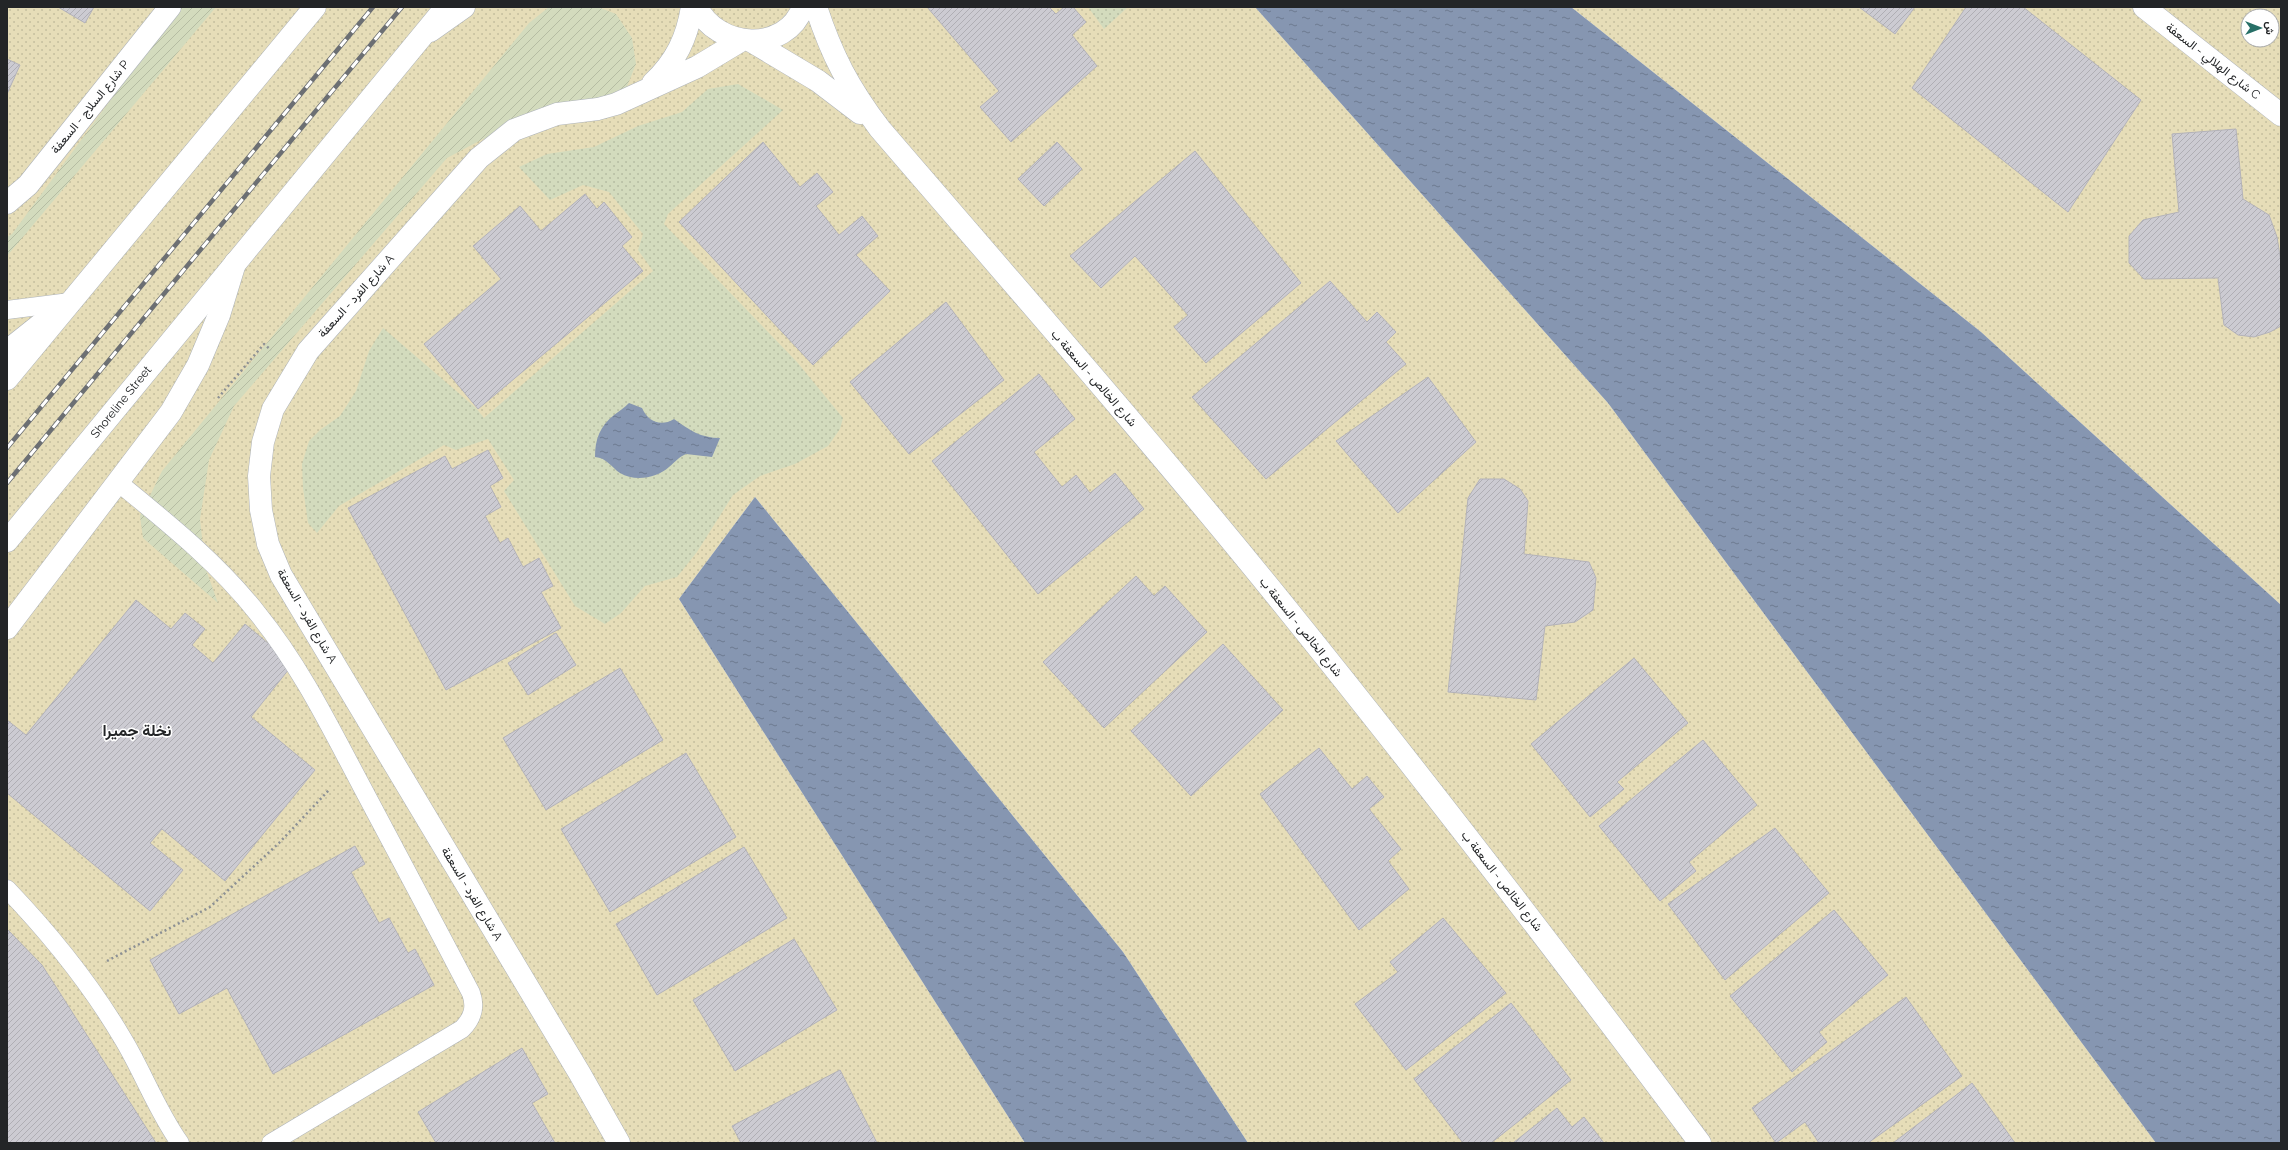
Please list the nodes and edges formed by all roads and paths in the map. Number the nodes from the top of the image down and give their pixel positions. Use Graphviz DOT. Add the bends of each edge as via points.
graph roads {
  1 [pos="170,7"];
  2 [pos="315,7"];
  3 [pos="446,7"];
  4 [pos="464,7"];
  5 [pos="692,7"];
  6 [pos="697,7"];
  7 [pos="803,7"];
  8 [pos="816,7"];
  9 [pos="2144,7"];
  10 [pos="422,36"];
  11 [pos="746,41"];
  12 [pos="650,87"];
  13 [pos="2281,116"];
  14 [pos="880,129"];
  15 [pos="7,203"];
  16 [pos="235,263"];
  17 [pos="70,302"];
  18 [pos="7,310"];
  19 [pos="7,351"];
  20 [pos="295,370"];
  21 [pos="7,379"];
  22 [pos="217,398"];
  23 [pos="119,483"];
  24 [pos="7,540"];
  25 [pos="7,628"];
  26 [pos="351,766"];
  27 [pos="7,889"];
  28 [pos="81,975"];
  29 [pos="180,1143"];
  30 [pos="271,1143"];
  31 [pos="620,1143"];
  32 [pos="1700,1143"];
  1 -- 15 [label="street, شارع السلاج - السعفة P" via="28,185"];
  2 -- 17 [label="street"];
  3 -- 10 [label="street, Shoreline Street"];
  4 -- 10 [label="street"];
  5 -- 12 [label="street, شارع الفرد - السعفة A" via="690,25 681,48 668,69"];
  6 -- 11 [label="street, شارع الخالص - السعفة ب" via="700,15 712,27 726,36"];
  7 -- 11 [label="street" via="788,27 771,37"];
  8 -- 14 [label="street, شارع الخالص - السعفة ب" via="840,71 858,101"];
  9 -- 13 [label="street, شارع الهلالي - السعفة C"];
  10 -- 16 [label="street, Shoreline Street"];
  11 -- 12 [label="street, شارع الفرد - السعفة A" via="697,67"];
  11 -- 14 [label="street, شارع الخالص - السعفة ب" via="818,81"];
  12 -- 20 [label="street, شارع الفرد - السعفة A" via="634,96 598,109 557,114 536,120 514,130 496,143 479,158 308,351"];
  14 -- 32 [label="street, شارع الخالص - السعفة ب" via="1127,415 1281,602 1432,790"];
  16 -- 23 [label="street" via="219,315 198,365 171,412"];
  16 -- 24 [label="street, Shoreline Street"];
  17 -- 18 [label="lane"];
  17 -- 19 [label="street"];
  17 -- 21 [label="street"];
  20 -- 22 [label="path" via="264,344"];
  20 -- 31 [label="street, شارع الفرد - السعفة A" via="273,409 263,442 259,476 261,510 267,537 281,575"];
  23 -- 25 [label="street"];
  23 -- 26 [label="lane" via="186,539 225,576 258,614 293,661"];
  26 -- 28 [label="path" via="279,843 210,907"];
  26 -- 30 [label="lane" via="471,993 473,1013 462,1029"];
  27 -- 28 [label="lane" via="39,922"];
  28 -- 29 [label="lane" via="123,1040"];
}
